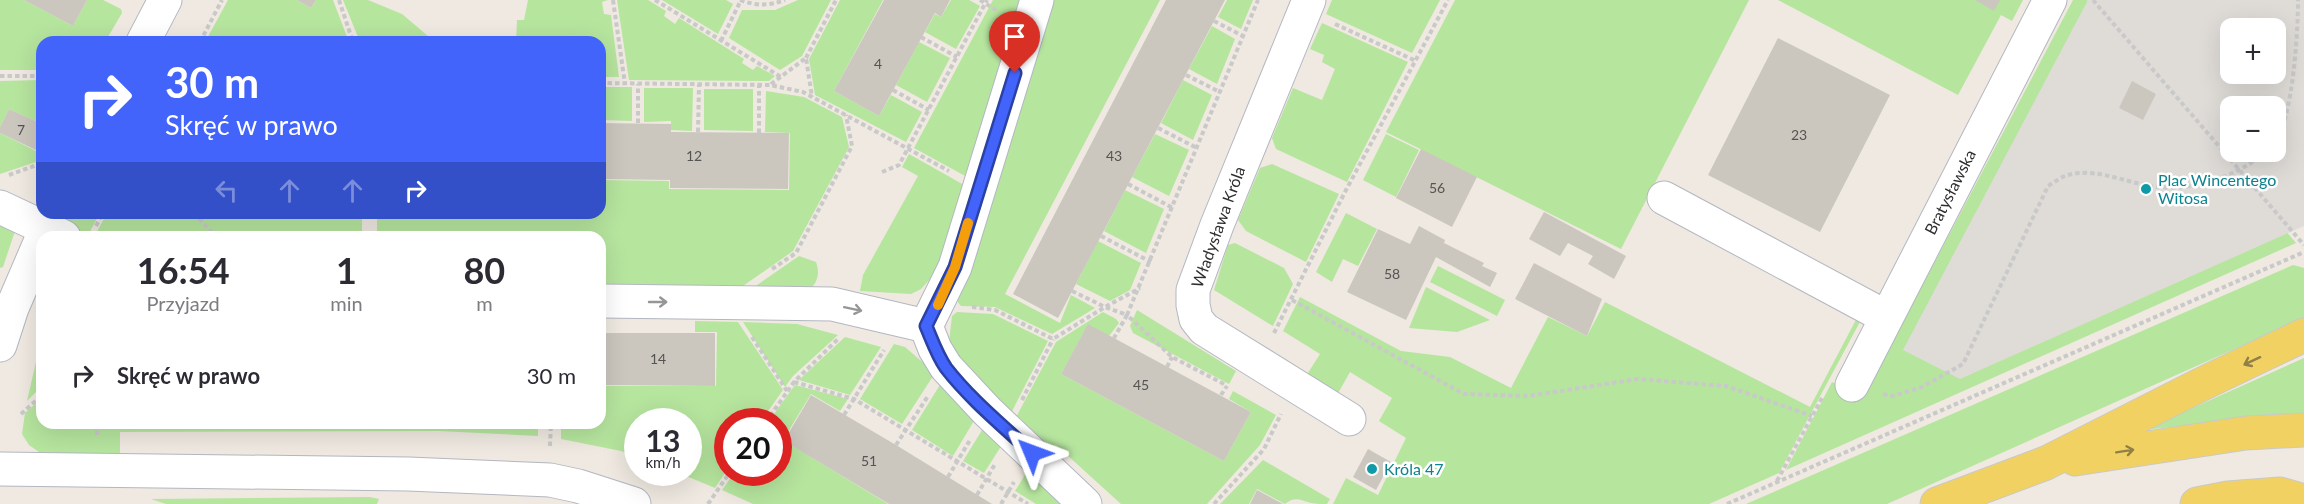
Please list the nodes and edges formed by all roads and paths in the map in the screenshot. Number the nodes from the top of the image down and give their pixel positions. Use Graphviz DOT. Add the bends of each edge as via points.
graph roads {
  1 [pos="165,0"];
  2 [pos="222,0"];
  3 [pos="339,0"];
  4 [pos="613,0"];
  5 [pos="655,0"];
  6 [pos="741,0"];
  7 [pos="785,0"];
  8 [pos="836,0"];
  9 [pos="987,0"];
  10 [pos="1037,0"];
  11 [pos="1448,0"];
  12 [pos="2049,0"];
  13 [pos="2093,0"];
  14 [pos="2298,0"];
  15 [pos="1307,5"];
  16 [pos="1214,21"];
  17 [pos="146,36"];
  18 [pos="203,36"];
  19 [pos="351,36"];
  20 [pos="1243,36"];
  21 [pos="921,37"];
  22 [pos="721,41"];
  23 [pos="957,57"];
  24 [pos="806,58"];
  25 [pos="1416,61"];
  26 [pos="1186,75"];
  27 [pos="0,76"];
  28 [pos="36,76"];
  29 [pos="781,77"];
  30 [pos="606,84"];
  31 [pos="625,84"];
  32 [pos="638,84"];
  33 [pos="699,84"];
  34 [pos="759,85"];
  35 [pos="770,85"];
  36 [pos="893,90"];
  37 [pos="1220,92"];
  38 [pos="812,97"];
  39 [pos="2286,109"];
  40 [pos="929,110"];
  41 [pos="846,115"];
  42 [pos="638,123"];
  43 [pos="1158,129"];
  44 [pos="698,132"];
  45 [pos="759,133"];
  46 [pos="1197,148"];
  47 [pos="908,149"];
  48 [pos="2250,162"];
  49 [pos="36,165"];
  50 [pos="2239,169"];
  51 [pos="882,172"];
  52 [pos="0,178"];
  53 [pos="1128,184"];
  54 [pos="979,187"];
  55 [pos="1664,198"];
  56 [pos="0,207"];
  57 [pos="1173,208"];
  58 [pos="200,219"];
  59 [pos="50,231"];
  60 [pos="210,231"];
  61 [pos="1101,236"];
  62 [pos="2304,245"];
  63 [pos="2304,252"];
  64 [pos="36,259"];
  65 [pos="1151,262"];
  66 [pos="770,271"];
  67 [pos="1140,288"];
  68 [pos="1072,291"];
  69 [pos="1292,300"];
  70 [pos="606,301"];
  71 [pos="1105,307"];
  72 [pos="932,315"];
  73 [pos="1886,317"];
  74 [pos="746,328"];
  75 [pos="845,332"];
  76 [pos="2304,335"];
  77 [pos="1114,338"];
  78 [pos="1053,339"];
  79 [pos="0,345"];
  80 [pos="1172,357"];
  81 [pos="1258,362"];
  82 [pos="1167,367"];
  83 [pos="946,368"];
  84 [pos="794,382"];
  85 [pos="1852,386"];
  86 [pos="787,392"];
  87 [pos="1221,396"];
  88 [pos="36,400"];
  89 [pos="776,408"];
  90 [pos="21,414"];
  91 [pos="1812,416"];
  92 [pos="1349,419"];
  93 [pos="997,420"];
  94 [pos="905,430"];
  95 [pos="2304,430"];
  96 [pos="896,445"];
  97 [pos="957,461"];
  98 [pos="2046,463"];
  99 [pos="0,469"];
  100 [pos="948,477"];
  101 [pos="987,479"];
  102 [pos="1777,482"];
  103 [pos="720,486"];
  104 [pos="977,495"];
  105 [pos="2304,501"];
  106 [pos="634,504"];
  107 [pos="708,504"];
  108 [pos="1028,504"];
  109 [pos="1085,504"];
  110 [pos="1727,504"];
  111 [pos="1936,504"];
  112 [pos="2197,504"];
  1 -- 17 [label="street"];
  2 -- 18 [label="path"];
  3 -- 19 [label="path"];
  4 -- 31 [label="path"];
  5 -- 22 [label="path"];
  6 -- 7 [label="path" via="771,5"];
  6 -- 22 [label="path"];
  8 -- 24 [label="path"];
  9 -- 23 [label="path"];
  10 -- 54 [label="street"];
  11 -- 25 [label="path"];
  12 -- 73 [label="street, Bratysławska"];
  13 -- 50 [label="path"];
  14 -- 39 [label="path" via="2298,32"];
  15 -- 25 [label="path"];
  15 -- 81 [label="street, Władysława Króla" via="1193,290 1192,305 1204,329"];
  16 -- 20 [label="path"];
  21 -- 23 [label="path"];
  22 -- 29 [label="path"];
  23 -- 40 [label="path"];
  24 -- 29 [label="path"];
  24 -- 38 [label="path"];
  25 -- 69 [label="path"];
  26 -- 37 [label="path"];
  27 -- 28 [label="path"];
  29 -- 35 [label="path"];
  30 -- 31 [label="path"];
  31 -- 32 [label="path"];
  32 -- 33 [label="path"];
  32 -- 42 [label="path"];
  33 -- 34 [label="path"];
  33 -- 44 [label="path"];
  34 -- 35 [label="path"];
  34 -- 45 [label="path"];
  35 -- 38 [label="path"];
  36 -- 40 [label="path"];
  38 -- 41 [label="path"];
  40 -- 47 [label="path"];
  41 -- 47 [label="path"];
  41 -- 66 [label="path" via="852,147 796,253"];
  43 -- 46 [label="path"];
  47 -- 51 [label="path" via="899,165"];
  47 -- 54 [label="path"];
  48 -- 50 [label="path"];
  49 -- 52 [label="path"];
  50 -- 62 [label="path"];
  50 -- 85 [label="path" via="2212,181 2170,188 2084,172 2067,175 2048,186 1963,364 1922,387 1892,396"];
  53 -- 57 [label="path"];
  54 -- 72 [label="street" via="955,267"];
  55 -- 73 [label="street"];
  56 -- 59 [label="street"];
  58 -- 60 [label="path"];
  61 -- 65 [label="path"];
  63 -- 102 [label="path"];
  64 -- 79 [label="street" via="12,308"];
  67 -- 71 [label="path"];
  68 -- 71 [label="path"];
  69 -- 81 [label="path"];
  69 -- 91 [label="path" via="1464,394 1528,396 1638,380 1726,386"];
  70 -- 72 [label="street, one-way" via="832,304"];
  71 -- 77 [label="path" via="1127,315"];
  71 -- 78 [label="path"];
  72 -- 78 [label="path" via="995,310"];
  72 -- 83 [label="street" via="935,349"];
  73 -- 85 [label="street, Bratysławska"];
  74 -- 86 [label="path"];
  75 -- 84 [label="path"];
  76 -- 98 [label="main road, one-way"];
  78 -- 93 [label="path"];
  80 -- 82 [label="path"];
  81 -- 87 [label="path" via="1239,372"];
  81 -- 92 [label="street, Władysława Króla"];
  83 -- 93 [label="street"];
  83 -- 94 [label="path"];
  84 -- 86 [label="path"];
  84 -- 94 [label="path" via="854,399"];
  85 -- 91 [label="path" via="1831,380"];
  86 -- 89 [label="path"];
  88 -- 90 [label="path"];
  91 -- 102 [label="path"];
  93 -- 97 [label="path"];
  93 -- 109 [label="street"];
  94 -- 96 [label="path"];
  94 -- 97 [label="path"];
  98 -- 95 [label="main road, one-way" via="2246,433"];
  97 -- 100 [label="path"];
  97 -- 101 [label="path"];
  98 -- 111 [label="main road"];
  99 -- 106 [label="street" via="408,474 550,480"];
  101 -- 104 [label="path"];
  101 -- 108 [label="path"];
  102 -- 110 [label="path"];
  103 -- 107 [label="path"];
  105 -- 112 [label="main road" via="2280,494"];
}
